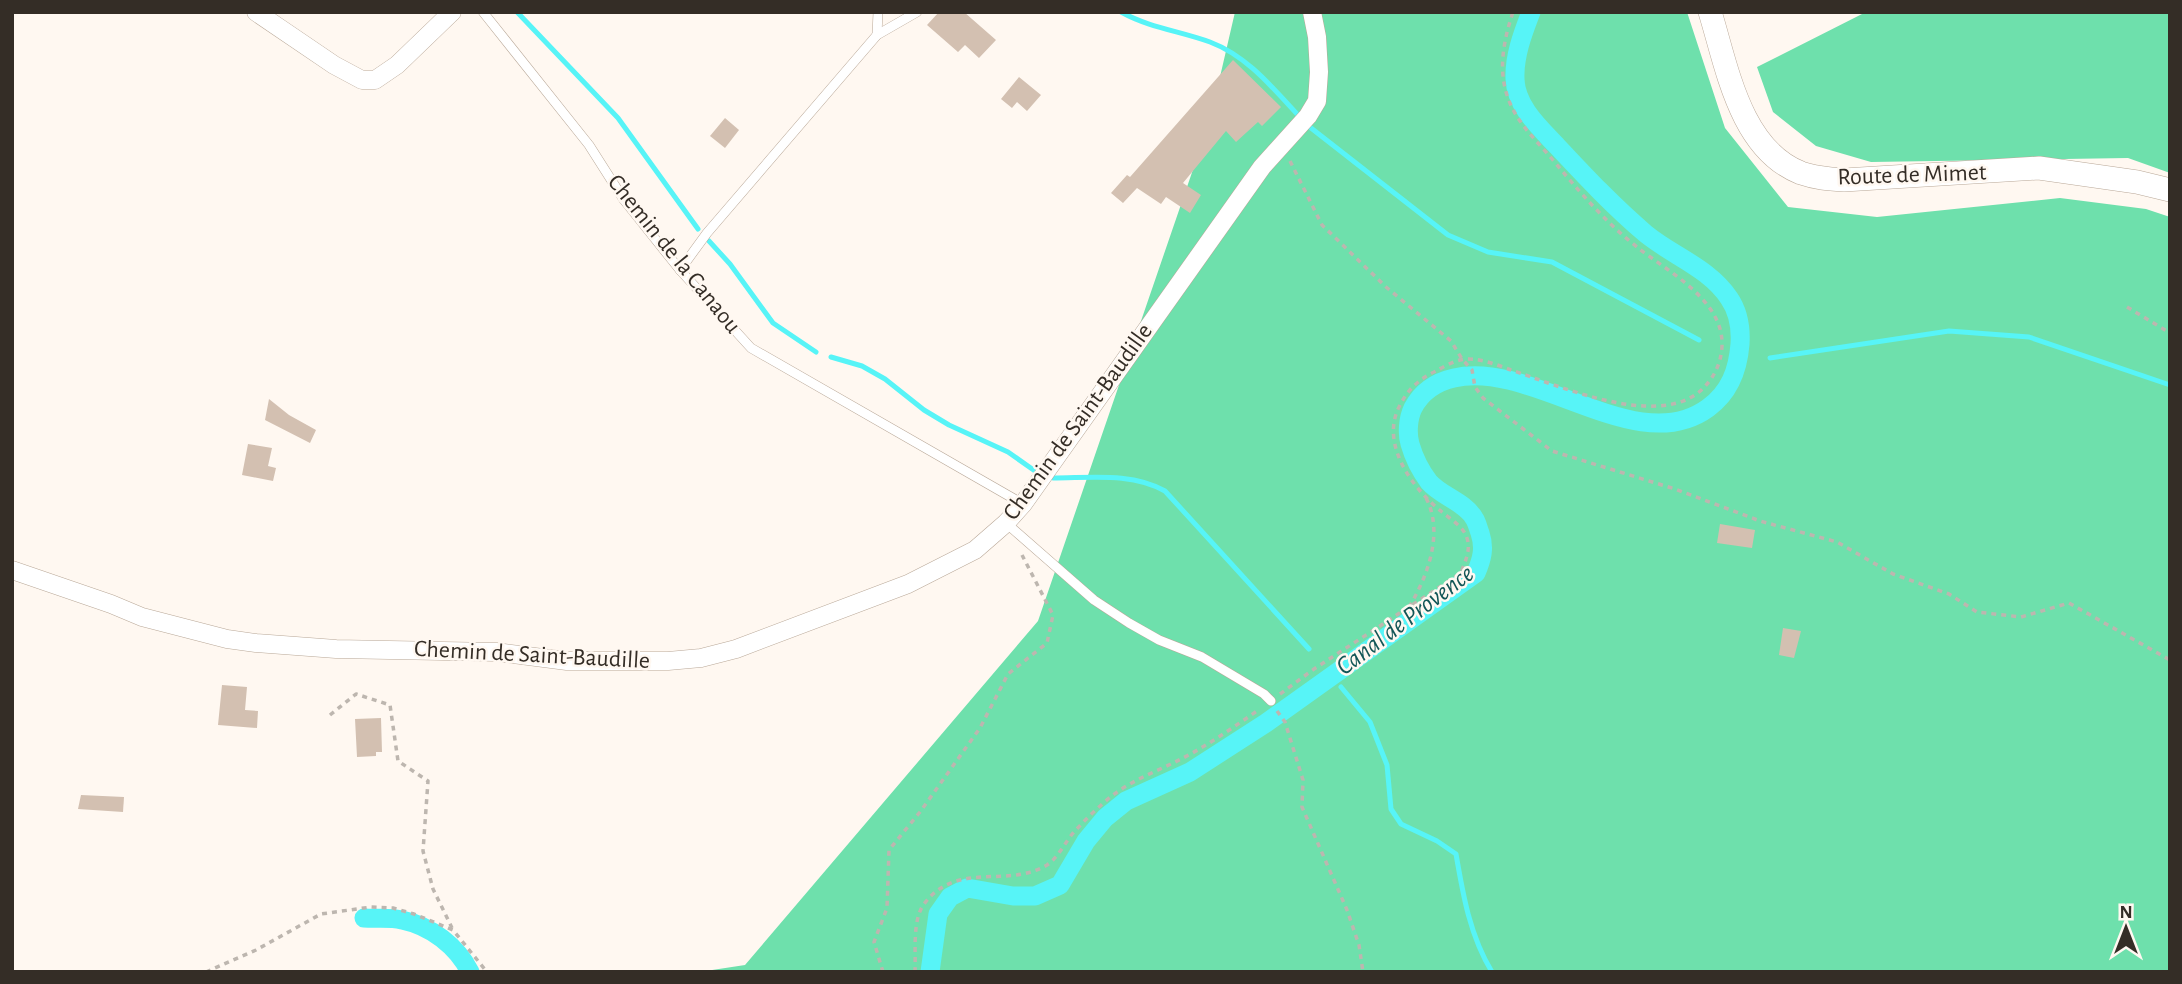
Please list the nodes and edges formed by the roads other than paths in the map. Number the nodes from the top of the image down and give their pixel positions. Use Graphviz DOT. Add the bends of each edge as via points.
graph roads {
  1 [pos="256,12"];
  2 [pos="452,12"];
  3 [pos="483,12"];
  4 [pos="878,12"];
  5 [pos="917,12"];
  6 [pos="1312,12"];
  7 [pos="1710,12"];
  8 [pos="877,35"];
  9 [pos="2170,190"];
  10 [pos="680,270"];
  11 [pos="1023,504"];
  12 [pos="1006,523"];
  13 [pos="12,570"];
  14 [pos="1273,704"];
  1 -- 2 [label="street" via="334,65 362,80 375,80"];
  3 -- 10 [label="lane, Chemin de la Canaou" via="589,145 624,200"];
  4 -- 8 [label="lane"];
  5 -- 8 [label="lane"];
  6 -- 11 [label="street, Chemin de Saint-Baudille" via="1319,72 1317,101 1262,167"];
  7 -- 9 [label="street, Route de Mimet" via="1754,133 1767,149 1799,172 1844,180 2039,168"];
  8 -- 10 [label="lane"];
  10 -- 11 [label="lane, Chemin de la Canaou" via="751,348"];
  11 -- 12 [label="street, Chemin de Saint-Baudille"];
  12 -- 13 [label="street, Chemin de Saint-Baudille" via="975,550 908,584 736,649 668,661 567,661 458,650 256,643 142,617"];
  12 -- 14 [label="lane" via="1094,600 1159,640 1202,657"];
}
